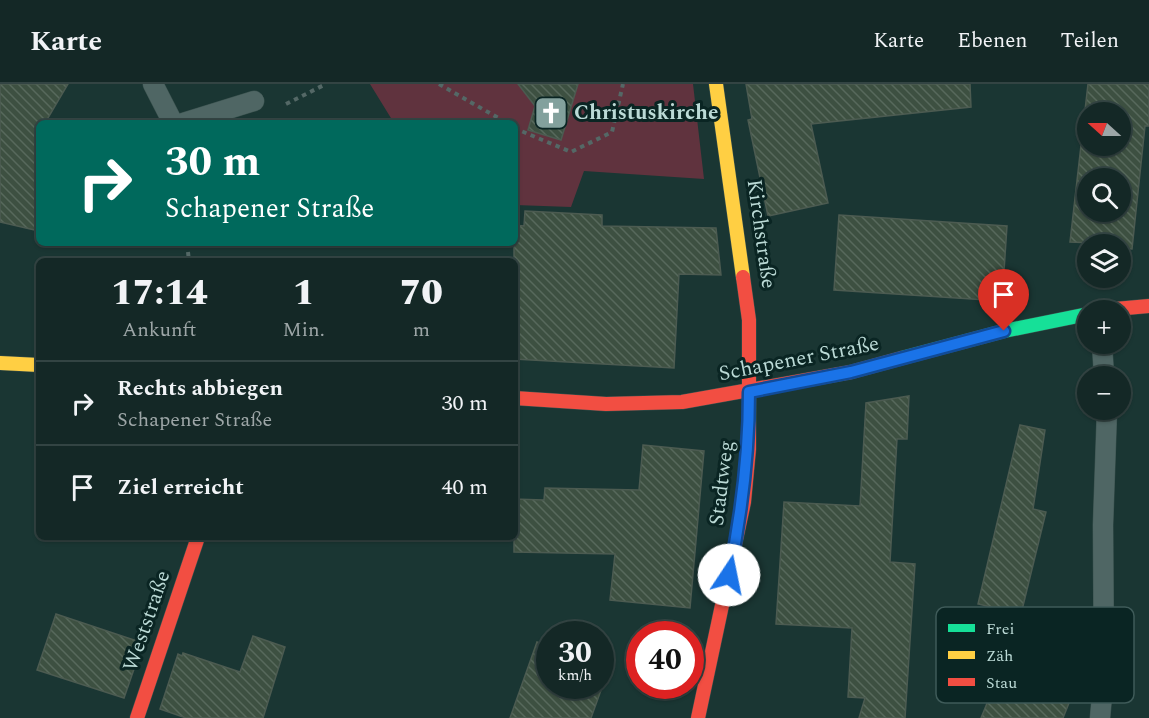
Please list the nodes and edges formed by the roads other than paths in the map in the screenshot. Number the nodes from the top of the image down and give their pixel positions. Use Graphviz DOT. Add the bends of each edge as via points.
graph roads {
  1 [pos="153,84"];
  2 [pos="716,84"];
  3 [pos="254,101"];
  4 [pos="171,120"];
  5 [pos="193,120"];
  6 [pos="1149,306"];
  7 [pos="1131,308"];
  8 [pos="1077,316"];
  9 [pos="0,363"];
  10 [pos="36,365"];
  11 [pos="749,392"];
  12 [pos="518,398"];
  13 [pos="1107,420"];
  14 [pos="197,540"];
  15 [pos="1104,607"];
  16 [pos="1101,703"];
  17 [pos="137,718"];
  18 [pos="698,718"];
  19 [pos="1100,718"];
  1 -- 4 [label="lane"];
  2 -- 11 [label="street, Kirchstraße" via="749,320"];
  3 -- 5 [label="lane"];
  6 -- 7 [label="street"];
  8 -- 11 [label="street, Schapener Straße" via="1004,331 851,372"];
  9 -- 10 [label="street"];
  11 -- 12 [label="street, Schapener Straße" via="682,402 606,404"];
  11 -- 18 [label="street, Stadtweg" via="744,502"];
  13 -- 15 [label="lane"];
  14 -- 17 [label="street, Weststraße"];
  16 -- 19 [label="lane"];
}
